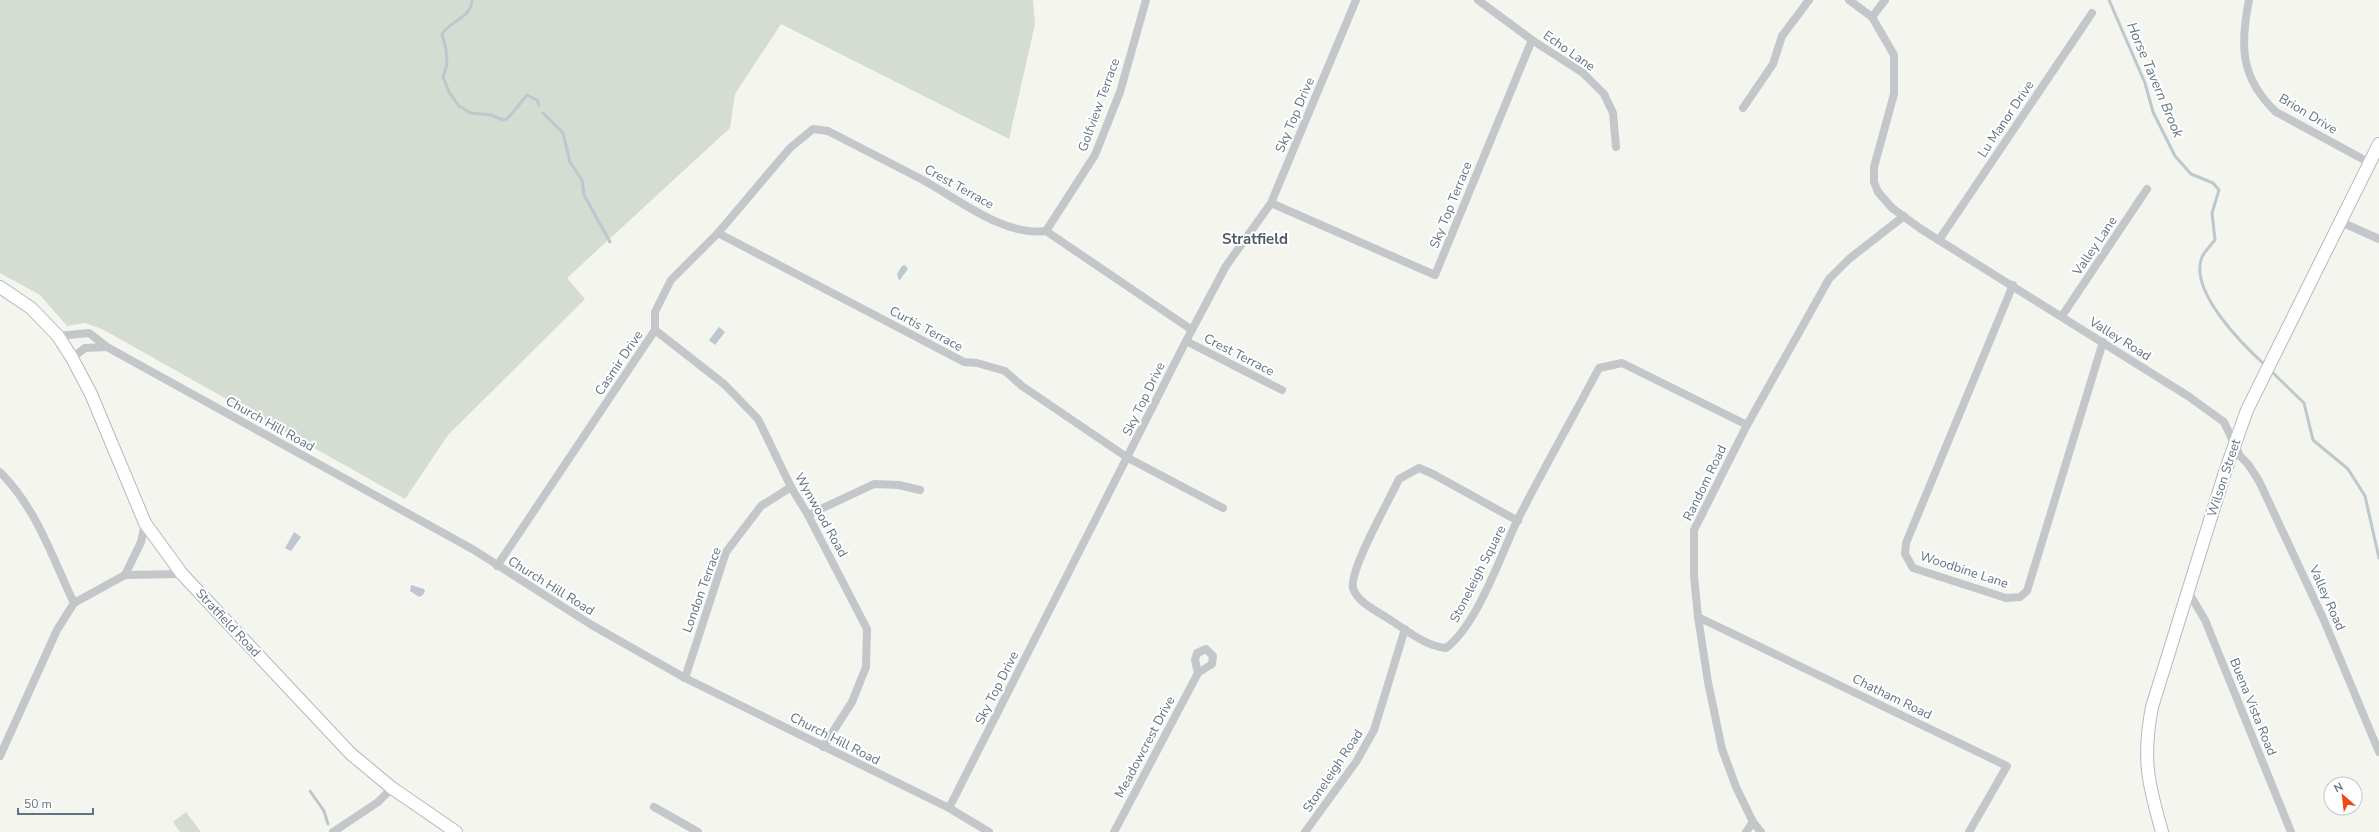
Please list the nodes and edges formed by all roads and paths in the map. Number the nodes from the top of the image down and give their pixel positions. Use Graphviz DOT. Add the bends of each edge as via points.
graph roads {
  1 [pos="1146,0"];
  2 [pos="1356,0"];
  3 [pos="1478,0"];
  4 [pos="1809,0"];
  5 [pos="1849,0"];
  6 [pos="1885,0"];
  7 [pos="2249,0"];
  8 [pos="2092,13"];
  9 [pos="1872,17"];
  10 [pos="1532,40"];
  11 [pos="1743,108"];
  12 [pos="813,129"];
  13 [pos="2379,144"];
  14 [pos="1616,147"];
  15 [pos="2370,163"];
  16 [pos="2147,189"];
  17 [pos="1271,203"];
  18 [pos="1904,216"];
  19 [pos="2341,222"];
  20 [pos="1046,231"];
  21 [pos="718,233"];
  22 [pos="2379,238"];
  23 [pos="1939,240"];
  24 [pos="2013,285"];
  25 [pos="0,287"];
  26 [pos="2062,316"];
  27 [pos="655,330"];
  28 [pos="1192,330"];
  29 [pos="58,336"];
  30 [pos="1186,341"];
  31 [pos="2103,342"];
  32 [pos="107,347"];
  33 [pos="72,358"];
  34 [pos="1282,390"];
  35 [pos="1747,425"];
  36 [pos="2235,444"];
  37 [pos="1128,458"];
  38 [pos="0,472"];
  39 [pos="790,487"];
  40 [pos="920,490"];
  41 [pos="1222,508"];
  42 [pos="808,515"];
  43 [pos="1518,521"];
  44 [pos="146,523"];
  45 [pos="498,566"];
  46 [pos="182,574"];
  47 [pos="125,575"];
  48 [pos="2189,593"];
  49 [pos="74,603"];
  50 [pos="1698,617"];
  51 [pos="1405,629"];
  52 [pos="1198,673"];
  53 [pos="685,678"];
  54 [pos="823,747"];
  55 [pos="2379,752"];
  56 [pos="0,756"];
  57 [pos="392,788"];
  58 [pos="654,807"];
  59 [pos="948,808"];
  60 [pos="1753,822"];
  61 [pos="333,832"];
  62 [pos="456,832"];
  63 [pos="698,832"];
  64 [pos="989,832"];
  65 [pos="1114,832"];
  66 [pos="1305,832"];
  67 [pos="1746,832"];
  68 [pos="1761,832"];
  69 [pos="1969,832"];
  70 [pos="2162,832"];
  71 [pos="2291,832"];
  1 -- 20 [label="street, Golfview Terrace" via="1120,92 1095,156"];
  2 -- 17 [label="street, Sky Top Drive"];
  3 -- 10 [label="street"];
  4 -- 11 [label="street" via="1782,36 1773,64"];
  5 -- 9 [label="street, Valley Road"];
  6 -- 9 [label="street"];
  7 -- 15 [label="street, Brion Drive" via="2243,31 2243,49 2253,82 2268,104 2276,112"];
  8 -- 23 [label="street, Lu Manor Drive"];
  9 -- 18 [label="street, Valley Road" via="1894,55 1894,94 1874,167 1874,182 1882,198"];
  10 -- 14 [label="street, Echo Lane" via="1583,72 1604,94 1613,113"];
  10 -- 17 [label="street, Sky Top Terrace" via="1435,275"];
  12 -- 20 [label="street, Crest Terrace" via="828,131 923,180 982,215 1032,233"];
  12 -- 21 [label="street, Casmir Drive" via="790,148"];
  13 -- 15 [label="main road, Wilson Street"];
  15 -- 19 [label="main road, Wilson Street"];
  16 -- 26 [label="street, Valley Lane"];
  17 -- 28 [label="street, Sky Top Drive" via="1226,266"];
  18 -- 23 [label="street, Valley Road"];
  18 -- 35 [label="street, Random Road" via="1849,259 1829,279"];
  19 -- 22 [label="street"];
  19 -- 36 [label="main road, Wilson Street" via="2270,360"];
  20 -- 28 [label="street, Crest Terrace"];
  21 -- 27 [label="street, Casmir Drive" via="671,280 655,312"];
  21 -- 37 [label="street, Curtis Terrace" via="964,362 1005,371 1022,386"];
  23 -- 24 [label="street, Valley Road"];
  24 -- 26 [label="street, Valley Road"];
  24 -- 31 [label="street, Woodbine Lane" via="1906,543 1905,554 1913,568 2006,598 2020,597 2027,591"];
  25 -- 29 [label="main road, Stratfield Road" via="31,308"];
  26 -- 31 [label="street, Valley Road"];
  27 -- 39 [label="street, Wynwood Road" via="724,384 758,420"];
  27 -- 45 [label="street, Casmir Drive"];
  28 -- 30 [label="street, Sky Top Drive"];
  29 -- 32 [label="street, Church Hill Road" via="89,333"];
  29 -- 33 [label="main road, Stratfield Road"];
  30 -- 34 [label="street, Crest Terrace"];
  30 -- 37 [label="street, Sky Top Drive"];
  31 -- 36 [label="street, Valley Road" via="2224,422"];
  32 -- 33 [label="street" via="85,348"];
  32 -- 45 [label="street, Church Hill Road" via="474,550"];
  33 -- 44 [label="main road, Stratfield Road" via="91,394"];
  35 -- 43 [label="street, Stoneleigh Square" via="1622,363 1600,368"];
  35 -- 50 [label="street, Random Road" via="1694,530 1694,576"];
  36 -- 48 [label="main road, Wilson Street"];
  36 -- 55 [label="street, Valley Road" via="2240,456 2255,473 2266,495 2323,618"];
  37 -- 41 [label="street, Curtis Terrace"];
  37 -- 59 [label="street, Sky Top Drive"];
  38 -- 49 [label="street" via="27,504 41,528"];
  39 -- 42 [label="street, Wynwood Road"];
  39 -- 53 [label="street, London Terrace" via="761,506 726,552"];
  40 -- 42 [label="street" via="899,485 874,484"];
  42 -- 54 [label="street, Wynwood Road" via="867,629 866,667 852,702"];
  43 -- 51 [label="street, Stoneleigh Square" via="1468,625 1456,641 1446,648 1434,646"];
  43 -- 51 [label="street, Stoneleigh Square" via="1419,468 1399,479 1359,562 1353,577 1353,589 1361,599"];
  44 -- 46 [label="main road, Stratfield Road"];
  44 -- 47 [label="street"];
  45 -- 53 [label="street, Church Hill Road" via="590,624"];
  46 -- 47 [label="street"];
  46 -- 57 [label="main road, Stratfield Road" via="320,723 351,754"];
  47 -- 49 [label="street"];
  48 -- 70 [label="main road, Wilson Street" via="2152,707 2146,739 2146,767"];
  48 -- 71 [label="street, Buena Vista Road" via="2205,620"];
  49 -- 56 [label="street" via="57,630"];
  50 -- 60 [label="street, Random Road" via="1722,749"];
  50 -- 69 [label="street, Chatham Road" via="2007,766"];
  51 -- 66 [label="street, Stoneleigh Road" via="1374,730 1356,762"];
  52 -- 65 [label="street, Meadowcrest Drive"];
  53 -- 54 [label="street, Church Hill Road"];
  54 -- 59 [label="street, Church Hill Road"];
  57 -- 61 [label="street" via="378,802"];
  57 -- 62 [label="main road, Stratfield Road"];
  58 -- 63 [label="street"];
  59 -- 64 [label="street, Church Hill Road"];
  60 -- 67 [label="street"];
  60 -- 68 [label="street, Random Road"];
}
